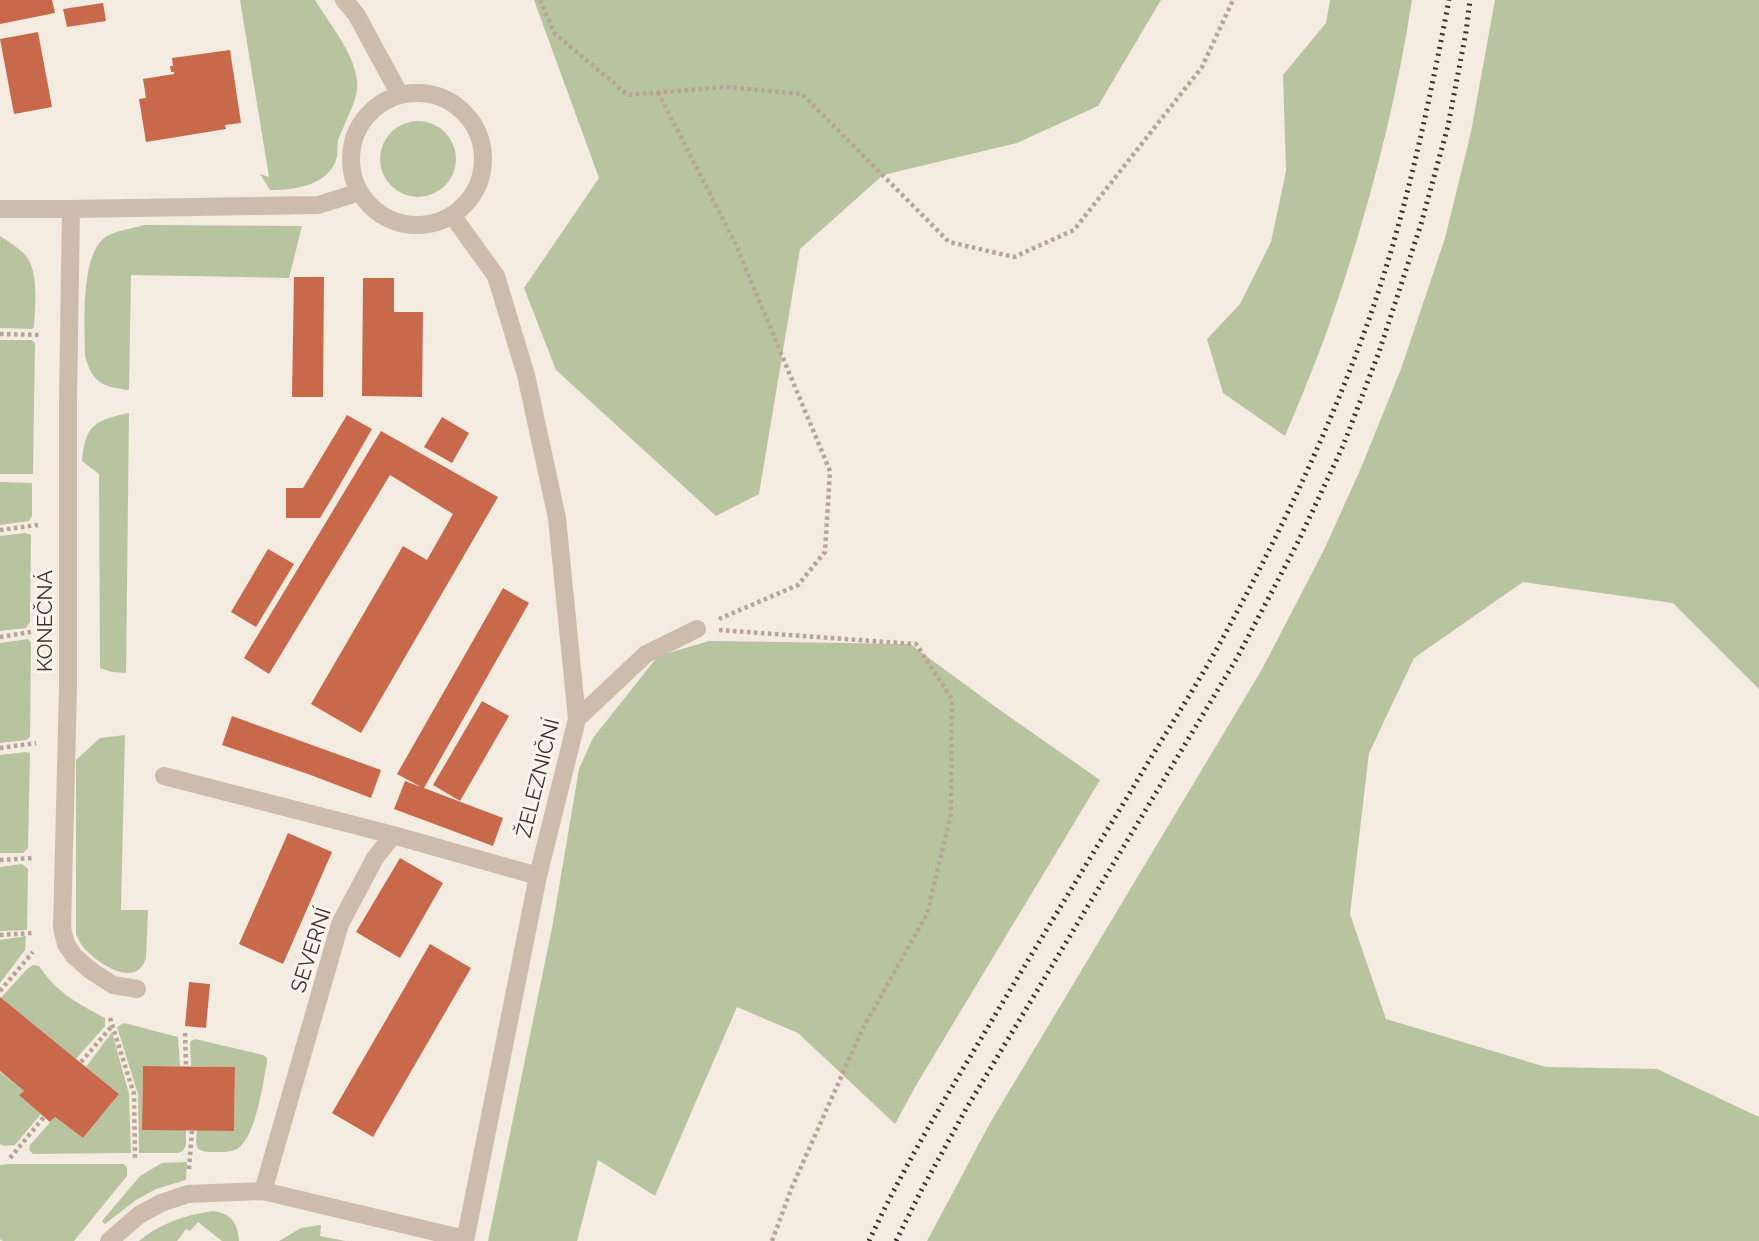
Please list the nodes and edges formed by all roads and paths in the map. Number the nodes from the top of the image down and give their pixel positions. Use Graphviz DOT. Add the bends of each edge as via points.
graph roads {
  1 [pos="344,0"];
  2 [pos="540,0"];
  3 [pos="1233,0"];
  4 [pos="658,92"];
  5 [pos="400,95"];
  6 [pos="360,192"];
  7 [pos="0,209"];
  8 [pos="71,209"];
  9 [pos="453,215"];
  10 [pos="0,334"];
  11 [pos="40,335"];
  12 [pos="38,525"];
  13 [pos="0,530"];
  14 [pos="697,629"];
  15 [pos="37,631"];
  16 [pos="0,637"];
  17 [pos="577,719"];
  18 [pos="36,743"];
  19 [pos="0,748"];
  20 [pos="164,776"];
  21 [pos="393,835"];
  22 [pos="34,858"];
  23 [pos="0,860"];
  24 [pos="538,876"];
  25 [pos="33,933"];
  26 [pos="0,935"];
  27 [pos="33,952"];
  28 [pos="137,989"];
  29 [pos="0,991"];
  30 [pos="110,1018"];
  31 [pos="113,1025"];
  32 [pos="185,1033"];
  33 [pos="81,1062"];
  34 [pos="186,1066"];
  35 [pos="44,1117"];
  36 [pos="192,1130"];
  37 [pos="10,1158"];
  38 [pos="135,1160"];
  39 [pos="263,1191"];
  40 [pos="188,1194"];
  41 [pos="465,1240"];
  42 [pos="109,1241"];
  43 [pos="772,1241"];
  1 -- 5 [label="street"];
  2 -- 4 [label="path" via="555,34 628,95"];
  3 -- 4 [label="path" via="1202,67 1074,230 1014,257 949,242 802,94 726,87"];
  4 -- 14 [label="path" via="736,245 830,471 825,551 798,585"];
  5 -- 6 [label="street" via="372,111 354,138 352,172"];
  5 -- 9 [label="street" via="426,93 451,102 477,129 483,146 481,179 475,193"];
  6 -- 8 [label="street" via="318,205"];
  6 -- 9 [label="street" via="383,215 401,223 418,225"];
  7 -- 8 [label="street"];
  8 -- 28 [label="street, KONEČNÁ" via="62,928 66,944 90,970 113,985"];
  9 -- 17 [label="street, ŽELEZNIČNÍ" via="496,276 526,374 557,518"];
  10 -- 11 [label="path"];
  12 -- 13 [label="path"];
  14 -- 17 [label="street" via="646,654"];
  14 -- 43 [label="path" via="916,644 952,699 951,814 927,914 862,1030"];
  15 -- 16 [label="path"];
  17 -- 24 [label="street, ŽELEZNIČNÍ"];
  18 -- 19 [label="path"];
  20 -- 21 [label="street"];
  21 -- 24 [label="street"];
  21 -- 39 [label="street, SEVERNÍ" via="375,858 340,924"];
  22 -- 23 [label="path"];
  24 -- 41 [label="street, ŽELEZNIČNÍ"];
  25 -- 26 [label="path"];
  27 -- 29 [label="path"];
  30 -- 31 [label="path"];
  31 -- 33 [label="path"];
  31 -- 38 [label="path" via="134,1094"];
  32 -- 34 [label="path"];
  35 -- 37 [label="path"];
  36 -- 40 [label="path"];
  39 -- 40 [label="street"];
  39 -- 41 [label="street"];
  40 -- 42 [label="street" via="139,1215"];
}
